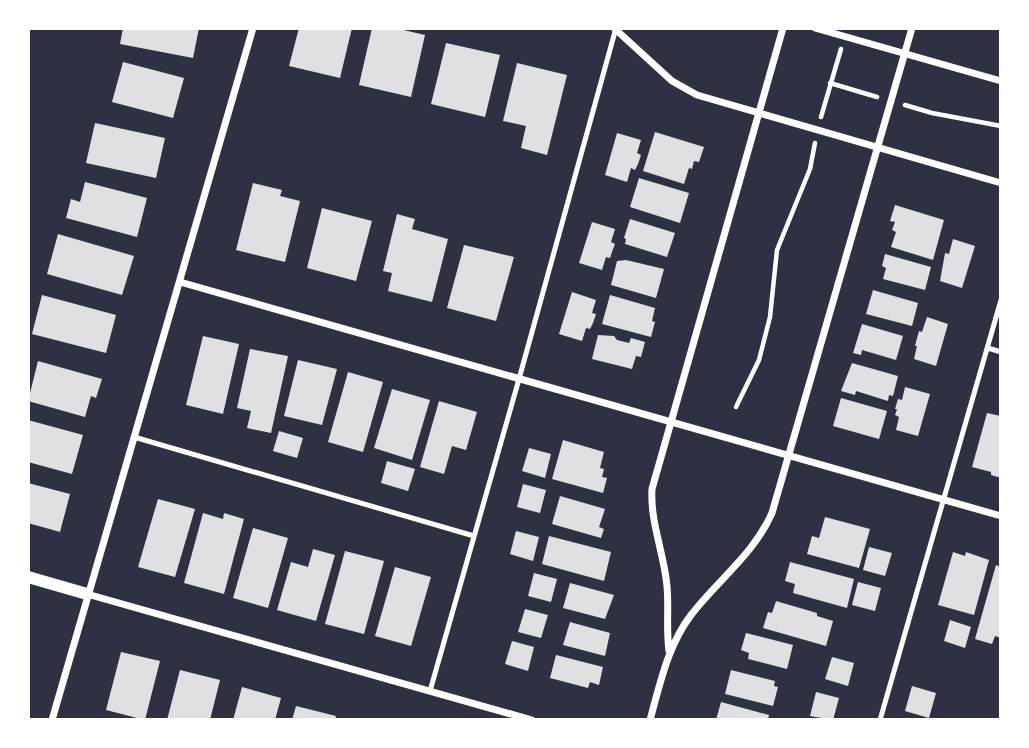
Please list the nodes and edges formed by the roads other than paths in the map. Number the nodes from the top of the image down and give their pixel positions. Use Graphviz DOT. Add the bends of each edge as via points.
graph roads {
  1 [pos="253,28"];
  2 [pos="783,28"];
  3 [pos="815,28"];
  4 [pos="912,28"];
  5 [pos="615,29"];
  6 [pos="905,54"];
  7 [pos="1001,82"];
  8 [pos="759,113"];
  9 [pos="878,147"];
  10 [pos="1001,183"];
  11 [pos="180,282"];
  12 [pos="1001,300"];
  13 [pos="988,348"];
  14 [pos="1001,352"];
  15 [pos="519,379"];
  16 [pos="671,422"];
  17 [pos="134,437"];
  18 [pos="790,456"];
  19 [pos="943,500"];
  20 [pos="1001,516"];
  21 [pos="474,536"];
  22 [pos="28,577"];
  23 [pos="87,594"];
  24 [pos="669,654"];
  25 [pos="429,691"];
  26 [pos="52,720"];
  27 [pos="532,720"];
  28 [pos="650,720"];
  29 [pos="880,720"];
  1 -- 11 [label="street"];
  2 -- 8 [label="street"];
  3 -- 6 [label="street"];
  4 -- 6 [label="street"];
  5 -- 8 [label="street" via="687,90"];
  5 -- 15 [label="lane"];
  6 -- 7 [label="street"];
  6 -- 9 [label="street"];
  8 -- 9 [label="street"];
  8 -- 16 [label="street"];
  9 -- 10 [label="street"];
  9 -- 18 [label="street"];
  11 -- 15 [label="street"];
  11 -- 17 [label="street"];
  12 -- 13 [label="lane"];
  13 -- 14 [label="lane"];
  13 -- 19 [label="lane"];
  15 -- 16 [label="street"];
  15 -- 21 [label="lane"];
  16 -- 18 [label="street"];
  16 -- 24 [label="street" via="657,464 652,499 667,586"];
  17 -- 21 [label="lane"];
  17 -- 23 [label="street"];
  18 -- 19 [label="street"];
  18 -- 24 [label="street" via="765,528 692,614"];
  19 -- 20 [label="street"];
  19 -- 29 [label="lane"];
  21 -- 25 [label="lane"];
  22 -- 23 [label="street"];
  23 -- 25 [label="street"];
  23 -- 26 [label="street"];
  24 -- 28 [label="street"];
  25 -- 27 [label="street"];
}
